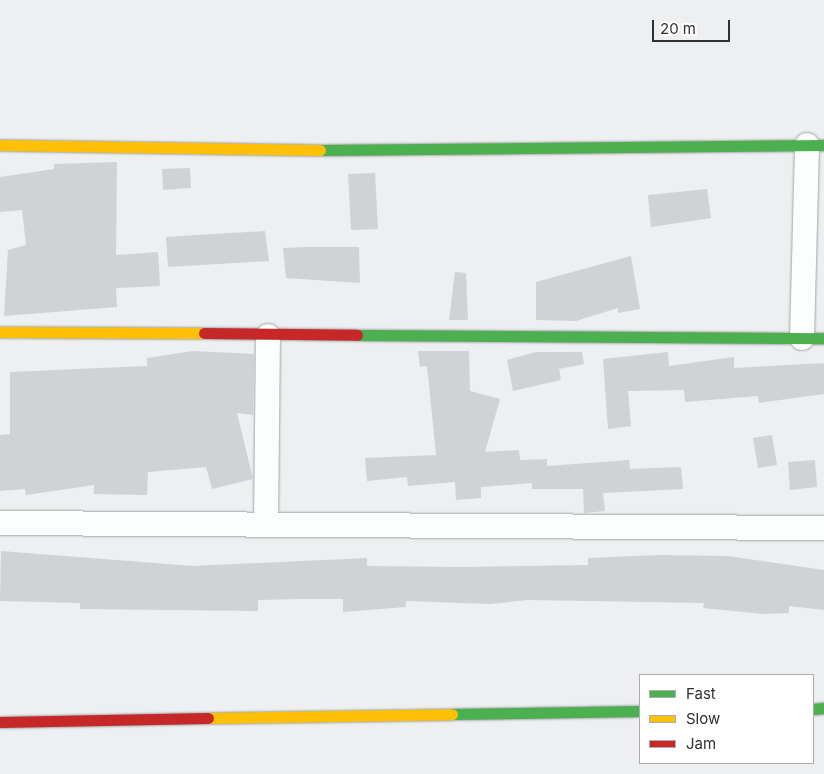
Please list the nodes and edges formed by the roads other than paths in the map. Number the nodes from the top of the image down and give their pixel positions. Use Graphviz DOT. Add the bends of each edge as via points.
graph roads {
  1 [pos="0,145"];
  2 [pos="815,145"];
  3 [pos="0,332"];
  4 [pos="268,336"];
  5 [pos="813,338"];
  6 [pos="0,523"];
  7 [pos="266,524"];
  8 [pos="824,528"];
  9 [pos="639,711"];
  10 [pos="0,722"];
  1 -- 2 [label="street" via="386,151"];
  2 -- 5 [label="street"];
  3 -- 4 [label="street"];
  4 -- 5 [label="street"];
  4 -- 7 [label="street"];
  6 -- 7 [label="street"];
  7 -- 8 [label="street"];
  9 -- 10 [label="street"];
}
